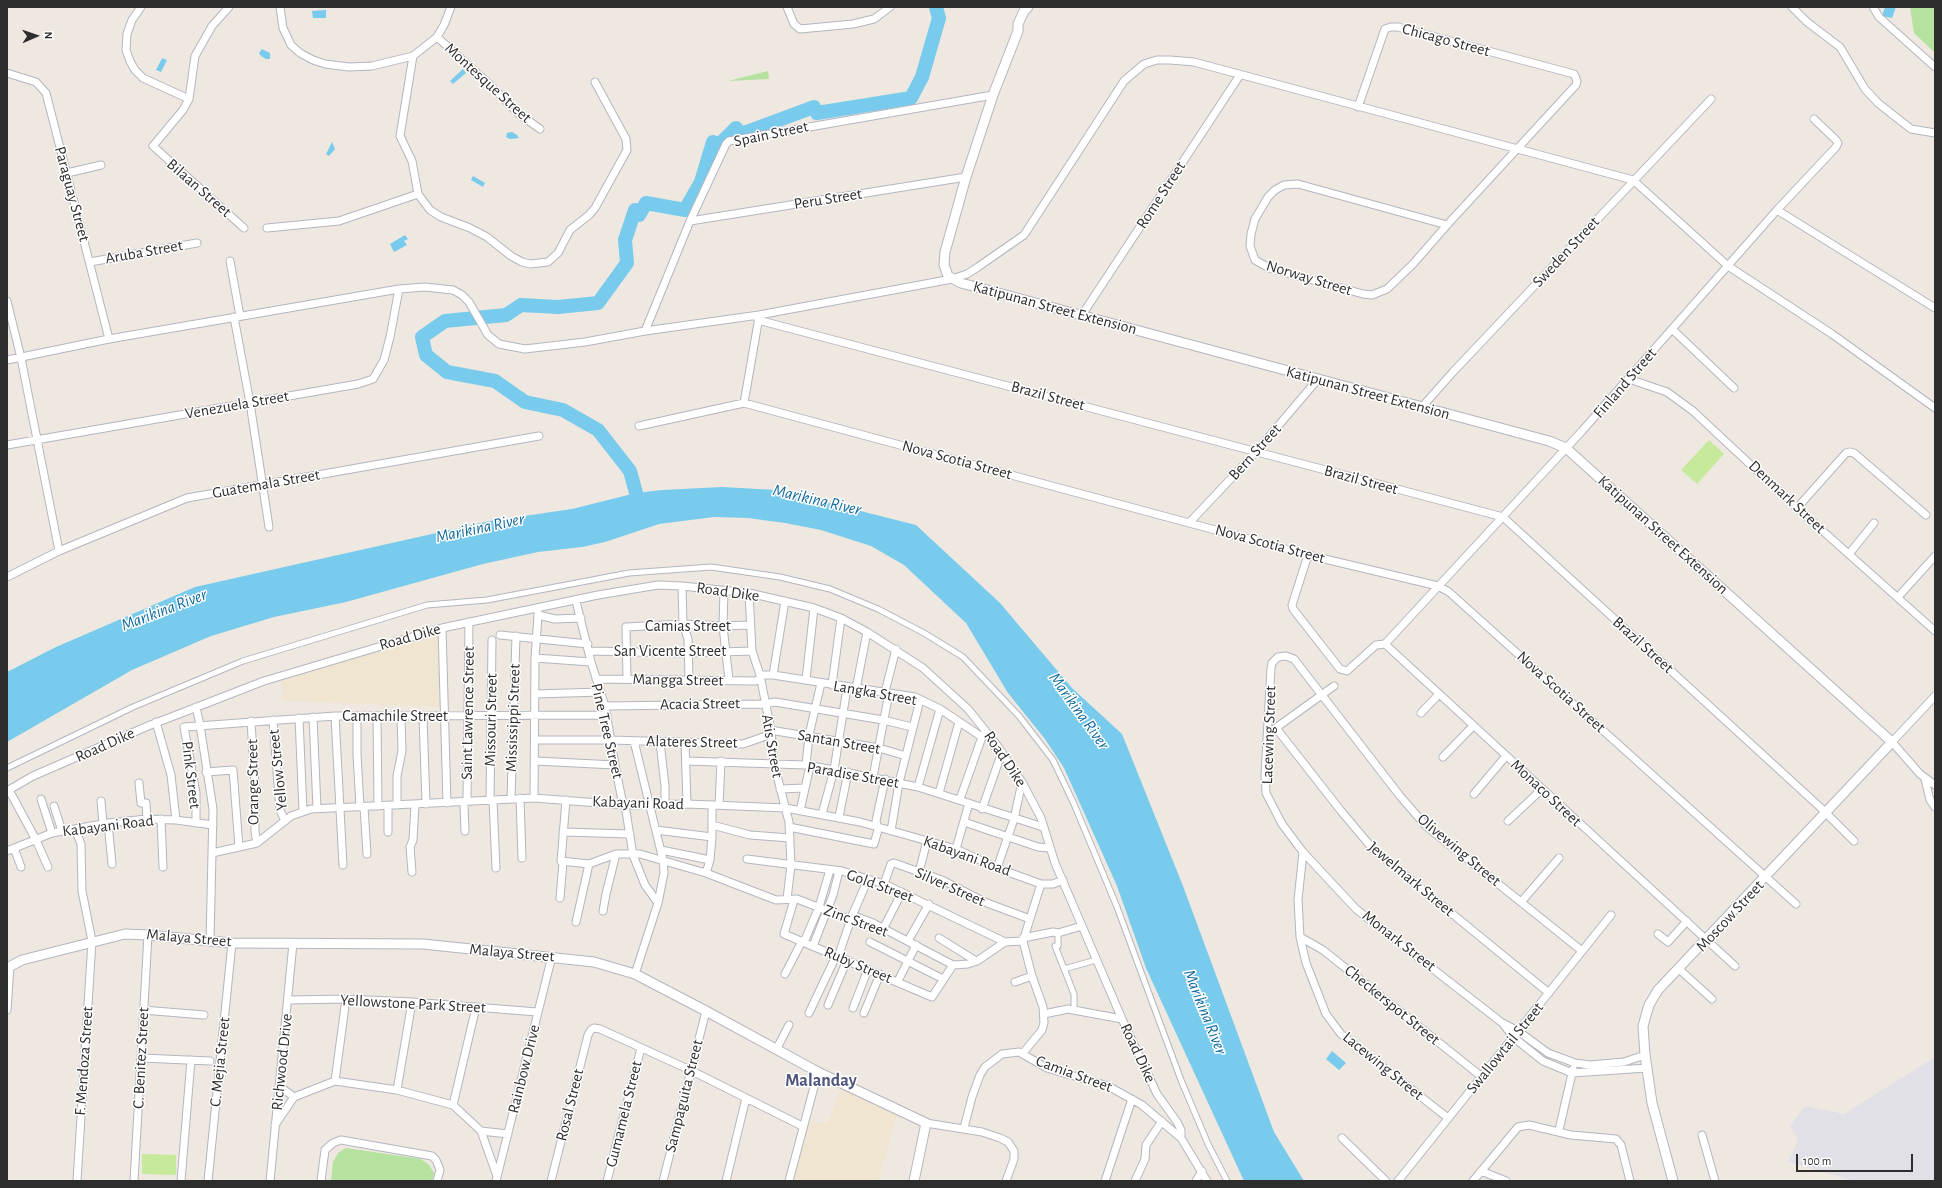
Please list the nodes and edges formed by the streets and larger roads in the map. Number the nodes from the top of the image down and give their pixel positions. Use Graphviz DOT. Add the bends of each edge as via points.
graph roads {
  1 [pos="142,7"];
  2 [pos="229,7"];
  3 [pos="280,7"];
  4 [pos="451,7"];
  5 [pos="787,7"];
  6 [pos="890,7"];
  7 [pos="1029,7"];
  8 [pos="1792,7"];
  9 [pos="1874,7"];
  10 [pos="437,37"];
  11 [pos="413,56"];
  12 [pos="1935,67"];
  13 [pos="7,73"];
  14 [pos="1240,75"];
  15 [pos="594,82"];
  16 [pos="1576,85"];
  17 [pos="993,95"];
  18 [pos="189,99"];
  19 [pos="1711,99"];
  20 [pos="1358,107"];
  21 [pos="1814,119"];
  22 [pos="540,129"];
  23 [pos="1935,133"];
  24 [pos="1516,150"];
  25 [pos="101,165"];
  26 [pos="67,174"];
  27 [pos="966,177"];
  28 [pos="1633,180"];
  29 [pos="418,194"];
  30 [pos="1777,210"];
  31 [pos="690,221"];
  32 [pos="1447,225"];
  33 [pos="244,228"];
  34 [pos="267,228"];
  35 [pos="197,242"];
  36 [pos="230,261"];
  37 [pos="90,262"];
  38 [pos="1728,266"];
  39 [pos="952,279"];
  40 [pos="398,289"];
  41 [pos="7,301"];
  42 [pos="1935,308"];
  43 [pos="1082,315"];
  44 [pos="237,316"];
  45 [pos="759,317"];
  46 [pos="1672,329"];
  47 [pos="645,331"];
  48 [pos="109,338"];
  49 [pos="21,358"];
  50 [pos="7,360"];
  51 [pos="1629,379"];
  52 [pos="1318,380"];
  53 [pos="1734,388"];
  54 [pos="250,403"];
  55 [pos="744,404"];
  56 [pos="1422,408"];
  57 [pos="1935,408"];
  58 [pos="639,426"];
  59 [pos="539,436"];
  60 [pos="36,440"];
  61 [pos="7,445"];
  62 [pos="1566,448"];
  63 [pos="1256,452"];
  64 [pos="263,485"];
  65 [pos="1798,508"];
  66 [pos="1926,515"];
  67 [pos="1503,517"];
  68 [pos="1874,522"];
  69 [pos="1189,523"];
  70 [pos="269,527"];
  71 [pos="59,551"];
  72 [pos="1849,554"];
  73 [pos="1308,555"];
  74 [pos="1935,556"];
  75 [pos="7,577"];
  76 [pos="682,586"];
  77 [pos="1438,586"];
  78 [pos="724,590"];
  79 [pos="749,593"];
  80 [pos="1898,597"];
  81 [pos="576,601"];
  82 [pos="785,601"];
  83 [pos="814,608"];
  84 [pos="538,611"];
  85 [pos="581,618"];
  86 [pos="841,618"];
  87 [pos="469,622"];
  88 [pos="683,624"];
  89 [pos="750,625"];
  90 [pos="723,626"];
  91 [pos="442,628"];
  92 [pos="1935,631"];
  93 [pos="867,632"];
  94 [pos="500,635"];
  95 [pos="516,636"];
  96 [pos="536,639"];
  97 [pos="492,640"];
  98 [pos="1385,644"];
  99 [pos="588,647"];
  100 [pos="896,649"];
  101 [pos="752,651"];
  102 [pos="626,652"];
  103 [pos="725,652"];
  104 [pos="688,653"];
  105 [pos="535,658"];
  106 [pos="591,662"];
  107 [pos="773,675"];
  108 [pos="760,677"];
  109 [pos="596,679"];
  110 [pos="627,679"];
  111 [pos="689,680"];
  112 [pos="729,680"];
  113 [pos="806,680"];
  114 [pos="821,683"];
  115 [pos="832,685"];
  116 [pos="1334,686"];
  117 [pos="847,688"];
  118 [pos="856,689"];
  119 [pos="601,692"];
  120 [pos="886,692"];
  121 [pos="535,694"];
  122 [pos="1438,694"];
  123 [pos="1322,696"];
  124 [pos="1935,696"];
  125 [pos="920,700"];
  126 [pos="765,704"];
  127 [pos="605,706"];
  128 [pos="196,707"];
  129 [pos="816,708"];
  130 [pos="940,709"];
  131 [pos="843,713"];
  132 [pos="1421,713"];
  133 [pos="445,715"];
  134 [pos="468,715"];
  135 [pos="490,715"];
  136 [pos="335,716"];
  137 [pos="357,716"];
  138 [pos="377,716"];
  139 [pos="423,716"];
  140 [pos="513,716"];
  141 [pos="534,716"];
  142 [pos="606,716"];
  143 [pos="313,717"];
  144 [pos="401,717"];
  145 [pos="299,718"];
  146 [pos="273,720"];
  147 [pos="883,720"];
  148 [pos="251,721"];
  149 [pos="156,722"];
  150 [pos="958,722"];
  151 [pos="200,725"];
  152 [pos="1473,726"];
  153 [pos="184,727"];
  154 [pos="912,727"];
  155 [pos="1276,728"];
  156 [pos="771,731"];
  157 [pos="1269,733"];
  158 [pos="984,734"];
  159 [pos="809,736"];
  160 [pos="535,740"];
  161 [pos="611,740"];
  162 [pos="634,741"];
  163 [pos="837,741"];
  164 [pos="660,742"];
  165 [pos="1892,742"];
  166 [pos="685,743"];
  167 [pos="879,748"];
  168 [pos="1002,752"];
  169 [pos="906,756"];
  170 [pos="1506,756"];
  171 [pos="1443,757"];
  172 [pos="686,760"];
  173 [pos="535,761"];
  174 [pos="721,761"];
  175 [pos="774,764"];
  176 [pos="615,765"];
  177 [pos="808,765"];
  178 [pos="7,768"];
  179 [pos="834,770"];
  180 [pos="206,772"];
  181 [pos="848,772"];
  182 [pos="873,777"];
  183 [pos="885,779"];
  184 [pos="1925,779"];
  185 [pos="1022,782"];
  186 [pos="139,783"];
  187 [pos="899,783"];
  188 [pos="1935,785"];
  189 [pos="918,787"];
  190 [pos="804,788"];
  191 [pos="780,789"];
  192 [pos="1542,789"];
  193 [pos="8,791"];
  194 [pos="939,793"];
  195 [pos="1474,794"];
  196 [pos="520,798"];
  197 [pos="534,798"];
  198 [pos="41,799"];
  199 [pos="511,799"];
  200 [pos="960,799"];
  201 [pos="566,800"];
  202 [pos="101,801"];
  203 [pos="492,801"];
  204 [pos="465,802"];
  205 [pos="969,803"];
  206 [pos="426,804"];
  207 [pos="447,804"];
  208 [pos="687,804"];
  209 [pos="397,805"];
  210 [pos="415,805"];
  211 [pos="625,805"];
  212 [pos="650,805"];
  213 [pos="665,805"];
  214 [pos="716,805"];
  215 [pos="54,806"];
  216 [pos="378,806"];
  217 [pos="388,806"];
  218 [pos="340,807"];
  219 [pos="362,807"];
  220 [pos="1935,807"];
  221 [pos="317,808"];
  222 [pos="786,808"];
  223 [pos="982,809"];
  224 [pos="303,811"];
  225 [pos="800,811"];
  226 [pos="1826,813"];
  227 [pos="822,814"];
  228 [pos="839,817"];
  229 [pos="147,819"];
  230 [pos="161,819"];
  231 [pos="1014,819"];
  232 [pos="176,820"];
  233 [pos="285,821"];
  234 [pos="1508,821"];
  235 [pos="964,822"];
  236 [pos="105,823"];
  237 [pos="196,823"];
  238 [pos="213,825"];
  239 [pos="712,826"];
  240 [pos="790,827"];
  241 [pos="877,827"];
  242 [pos="1043,827"];
  243 [pos="75,829"];
  244 [pos="656,830"];
  245 [pos="62,831"];
  246 [pos="465,831"];
  247 [pos="891,831"];
  248 [pos="388,832"];
  249 [pos="563,832"];
  250 [pos="52,833"];
  251 [pos="630,834"];
  252 [pos="712,837"];
  253 [pos="790,838"];
  254 [pos="1007,838"];
  255 [pos="36,840"];
  256 [pos="927,841"];
  257 [pos="1854,841"];
  258 [pos="257,842"];
  259 [pos="239,846"];
  260 [pos="1050,848"];
  261 [pos="956,849"];
  262 [pos="11,850"];
  263 [pos="661,850"];
  264 [pos="212,852"];
  265 [pos="1303,852"];
  266 [pos="367,854"];
  267 [pos="616,854"];
  268 [pos="633,855"];
  269 [pos="522,858"];
  270 [pos="1559,858"];
  271 [pos="747,859"];
  272 [pos="663,860"];
  273 [pos="710,860"];
  274 [pos="562,862"];
  275 [pos="112,864"];
  276 [pos="589,864"];
  277 [pos="342,865"];
  278 [pos="791,865"];
  279 [pos="21,867"];
  280 [pos="163,867"];
  281 [pos="48,868"];
  282 [pos="496,868"];
  283 [pos="997,868"];
  284 [pos="830,870"];
  285 [pos="839,871"];
  286 [pos="412,872"];
  287 [pos="919,872"];
  288 [pos="706,873"];
  289 [pos="1766,877"];
  290 [pos="868,879"];
  291 [pos="1063,880"];
  292 [pos="884,884"];
  293 [pos="1041,884"];
  294 [pos="902,892"];
  295 [pos="560,898"];
  296 [pos="791,899"];
  297 [pos="1522,902"];
  298 [pos="658,903"];
  299 [pos="929,904"];
  300 [pos="1796,904"];
  301 [pos="819,907"];
  302 [pos="603,911"];
  303 [pos="828,911"];
  304 [pos="1611,915"];
  305 [pos="852,918"];
  306 [pos="1030,919"];
  307 [pos="1687,921"];
  308 [pos="576,922"];
  309 [pos="1082,926"];
  310 [pos="883,929"];
  311 [pos="784,932"];
  312 [pos="1058,933"];
  313 [pos="1658,934"];
  314 [pos="148,935"];
  315 [pos="1300,937"];
  316 [pos="939,938"];
  317 [pos="1023,940"];
  318 [pos="1707,940"];
  319 [pos="92,941"];
  320 [pos="908,941"];
  321 [pos="210,942"];
  322 [pos="803,942"];
  323 [pos="870,942"];
  324 [pos="1005,942"];
  325 [pos="232,943"];
  326 [pos="293,943"];
  327 [pos="916,945"];
  328 [pos="813,946"];
  329 [pos="1582,951"];
  330 [pos="552,956"];
  331 [pos="837,956"];
  332 [pos="847,960"];
  333 [pos="908,960"];
  334 [pos="1096,960"];
  335 [pos="976,961"];
  336 [pos="953,965"];
  337 [pos="1735,966"];
  338 [pos="8,967"];
  339 [pos="868,969"];
  340 [pos="1064,969"];
  341 [pos="1679,969"];
  342 [pos="635,974"];
  343 [pos="785,974"];
  344 [pos="880,974"];
  345 [pos="1032,976"];
  346 [pos="943,979"];
  347 [pos="898,981"];
  348 [pos="1015,982"];
  349 [pos="1549,994"];
  350 [pos="1712,998"];
  351 [pos="346,999"];
  352 [pos="288,1000"];
  353 [pos="412,1002"];
  354 [pos="828,1005"];
  355 [pos="476,1007"];
  356 [pos="853,1008"];
  357 [pos="7,1010"];
  358 [pos="143,1010"];
  359 [pos="1074,1010"];
  360 [pos="706,1011"];
  361 [pos="537,1012"];
  362 [pos="809,1013"];
  363 [pos="864,1014"];
  364 [pos="1044,1014"];
  365 [pos="204,1015"];
  366 [pos="1122,1019"];
  367 [pos="1501,1022"];
  368 [pos="789,1025"];
  369 [pos="1518,1031"];
  370 [pos="1513,1037"];
  371 [pos="641,1048"];
  372 [pos="776,1050"];
  373 [pos="1023,1053"];
  374 [pos="1548,1053"];
  375 [pos="1645,1055"];
  376 [pos="141,1058"];
  377 [pos="190,1060"];
  378 [pos="210,1061"];
  379 [pos="1543,1061"];
  380 [pos="1575,1063"];
  381 [pos="1646,1068"];
  382 [pos="690,1070"];
  383 [pos="818,1072"];
  384 [pos="1572,1073"];
  385 [pos="1482,1077"];
  386 [pos="335,1081"];
  387 [pos="279,1086"];
  388 [pos="397,1090"];
  389 [pos="294,1097"];
  390 [pos="746,1098"];
  391 [pos="1132,1099"];
  392 [pos="453,1105"];
  393 [pos="1448,1118"];
  394 [pos="1162,1121"];
  395 [pos="926,1123"];
  396 [pos="275,1125"];
  397 [pos="802,1126"];
  398 [pos="964,1128"];
  399 [pos="1559,1130"];
  400 [pos="481,1131"];
  401 [pos="508,1134"];
  402 [pos="1702,1135"];
  403 [pos="1181,1138"];
  404 [pos="1342,1138"];
  405 [pos="1202,1171"];
  406 [pos="1481,1171"];
  407 [pos="497,1178"];
  408 [pos="76,1181"];
  409 [pos="134,1181"];
  410 [pos="181,1181"];
  411 [pos="208,1181"];
  412 [pos="270,1181"];
  413 [pos="321,1181"];
  414 [pos="437,1181"];
  415 [pos="551,1181"];
  416 [pos="607,1181"];
  417 [pos="663,1181"];
  418 [pos="726,1181"];
  419 [pos="789,1181"];
  420 [pos="914,1181"];
  421 [pos="1006,1181"];
  422 [pos="1105,1181"];
  423 [pos="1135,1181"];
  424 [pos="1196,1181"];
  425 [pos="1207,1181"];
  426 [pos="1227,1181"];
  427 [pos="1386,1181"];
  428 [pos="1398,1181"];
  429 [pos="1473,1181"];
  430 [pos="1506,1181"];
  431 [pos="1630,1181"];
  432 [pos="1673,1181"];
  433 [pos="1715,1181"];
  1 -- 18 [label="street" via="132,20 127,34 126,50 130,61 143,78"];
  2 -- 18 [label="street" via="212,26 195,56"];
  3 -- 11 [label="street" via="291,45 313,60 325,64 357,67"];
  4 -- 10 [label="street"];
  5 -- 6 [label="street" via="794,24 800,29 853,24 874,18"];
  7 -- 17 [label="street, Katipunan Street Extension" via="1024,11 1018,24 1018,31"];
  8 -- 23 [label="street" via="1840,47 1865,89 1878,103 1912,128"];
  9 -- 12 [label="street" via="1879,16"];
  10 -- 11 [label="street"];
  10 -- 22 [label="street, Montesque Street" via="519,114"];
  11 -- 29 [label="street" via="400,136 412,161"];
  13 -- 26 [label="street, Paraguay Street" via="36,82 46,93"];
  14 -- 20 [label="street"];
  14 -- 39 [label="street" via="1194,62 1157,60 1144,64 1124,81 1024,235 972,271"];
  14 -- 43 [label="street, Rome Street"];
  15 -- 29 [label="street" via="626,139 627,150 595,208 570,230 558,253 548,262 522,262 487,237 430,210"];
  16 -- 20 [label="street, Chicago Street" via="1577,78 1574,74 1391,27 1385,29"];
  16 -- 24 [label="street, Norway Street"];
  17 -- 27 [label="street, Katipunan Street Extension"];
  17 -- 31 [label="street, Spain Street" via="732,139 726,144"];
  18 -- 33 [label="street, Bilaan Street" via="176,120 153,145 154,148"];
  19 -- 28 [label="street, Sweden Street"];
  20 -- 24 [label="street"];
  21 -- 30 [label="street, Finland Street" via="1838,143"];
  24 -- 28 [label="street"];
  24 -- 32 [label="street, Norway Street"];
  25 -- 26 [label="street"];
  26 -- 37 [label="street, Paraguay Street"];
  27 -- 31 [label="street, Peru Street"];
  27 -- 39 [label="street, Katipunan Street Extension" via="944,258 946,271"];
  28 -- 38 [label="street"];
  28 -- 56 [label="street, Sweden Street" via="1458,366"];
  29 -- 34 [label="street" via="339,221"];
  30 -- 38 [label="street, Finland Street"];
  30 -- 42 [label="street"];
  31 -- 47 [label="street, Spain Street"];
  32 -- 32 [label="street, Norway Street" via="1387,289 1372,295 1269,268 1256,260 1250,246 1250,234 1268,197 1284,185 1298,184"];
  35 -- 37 [label="street, Aruba Street"];
  36 -- 44 [label="street"];
  37 -- 48 [label="street, Paraguay Street"];
  38 -- 46 [label="street, Finland Street"];
  38 -- 57 [label="street" via="1832,334"];
  39 -- 43 [label="street, Katipunan Street Extension"];
  39 -- 45 [label="street"];
  40 -- 44 [label="street"];
  40 -- 47 [label="street" via="425,286 453,290 470,302 488,334 499,344 525,349"];
  40 -- 54 [label="street, Venezuela Street" via="384,360 373,379 358,384"];
  41 -- 49 [label="street"];
  43 -- 52 [label="street, Katipunan Street Extension"];
  44 -- 48 [label="street"];
  44 -- 54 [label="street"];
  45 -- 47 [label="street"];
  45 -- 55 [label="street"];
  45 -- 63 [label="street, Brazil Street"];
  46 -- 51 [label="street, Finland Street"];
  46 -- 53 [label="street"];
  48 -- 49 [label="street"];
  49 -- 50 [label="street"];
  49 -- 60 [label="street"];
  51 -- 62 [label="street, Finland Street"];
  51 -- 65 [label="street, Denmark Street" via="1667,392 1682,402"];
  52 -- 56 [label="street, Katipunan Street Extension"];
  52 -- 63 [label="street, Bern Street"];
  54 -- 60 [label="street, Venezuela Street"];
  54 -- 64 [label="street"];
  55 -- 58 [label="street, Nova Scotia Street"];
  55 -- 69 [label="street, Nova Scotia Street"];
  56 -- 62 [label="street, Katipunan Street Extension"];
  59 -- 64 [label="street, Guatemala Street"];
  60 -- 61 [label="street, Venezuela Street"];
  60 -- 71 [label="street"];
  62 -- 67 [label="street, Finland Street"];
  62 -- 165 [label="street, Katipunan Street Extension"];
  63 -- 67 [label="street, Brazil Street"];
  63 -- 69 [label="street, Bern Street"];
  64 -- 70 [label="street"];
  64 -- 71 [label="street, Guatemala Street" via="187,498"];
  65 -- 66 [label="street" via="1846,453 1850,452"];
  65 -- 72 [label="street, Denmark Street"];
  67 -- 77 [label="street, Finland Street"];
  67 -- 226 [label="street, Brazil Street"];
  68 -- 72 [label="street"];
  69 -- 73 [label="street, Nova Scotia Street"];
  71 -- 75 [label="street, Guatemala Street"];
  72 -- 80 [label="street, Denmark Street"];
  73 -- 77 [label="street, Nova Scotia Street"];
  73 -- 98 [label="street" via="1292,605 1293,609 1340,669 1347,671 1376,645"];
  74 -- 80 [label="street"];
  76 -- 78 [label="street, Road Dike"];
  76 -- 81 [label="street, Road Dike" via="658,585 629,589"];
  76 -- 88 [label="street"];
  77 -- 98 [label="street, Finland Street"];
  77 -- 289 [label="street, Nova Scotia Street" via="1455,597"];
  78 -- 79 [label="street, Road Dike"];
  78 -- 90 [label="street"];
  79 -- 82 [label="street, Road Dike"];
  79 -- 89 [label="street, Atis Street"];
  80 -- 92 [label="street, Denmark Street"];
  81 -- 84 [label="street, Road Dike"];
  81 -- 85 [label="street, Pine Tree Street"];
  82 -- 83 [label="street, Road Dike"];
  82 -- 107 [label="street"];
  83 -- 86 [label="street, Road Dike"];
  83 -- 113 [label="street"];
  84 -- 85 [label="street" via="555,619"];
  84 -- 87 [label="street, Road Dike"];
  84 -- 96 [label="street"];
  85 -- 99 [label="street, Pine Tree Street"];
  86 -- 93 [label="street, Road Dike"];
  86 -- 115 [label="street"];
  87 -- 91 [label="street, Road Dike"];
  87 -- 134 [label="street, Saint Lawrence Street"];
  88 -- 90 [label="street, Camias Street"];
  88 -- 102 [label="street, Camias Street" via="626,627"];
  88 -- 104 [label="street" via="687,632"];
  89 -- 90 [label="street, Camias Street"];
  89 -- 101 [label="street, Atis Street"];
  90 -- 103 [label="street"];
  91 -- 128 [label="street, Road Dike" via="264,680"];
  91 -- 133 [label="street"];
  93 -- 100 [label="street, Road Dike"];
  93 -- 118 [label="street"];
  94 -- 95 [label="street, San Vicente Street"];
  95 -- 96 [label="street, San Vicente Street"];
  95 -- 140 [label="street, Mississippi Street"];
  96 -- 99 [label="street, San Vicente Street"];
  96 -- 105 [label="street"];
  97 -- 135 [label="street, Missouri Street"];
  98 -- 122 [label="street, Monaco Street"];
  99 -- 102 [label="street, San Vicente Street"];
  99 -- 106 [label="street, Pine Tree Street"];
  100 -- 120 [label="street"];
  100 -- 158 [label="street, Road Dike" via="923,668 968,709"];
  101 -- 103 [label="street, San Vicente Street"];
  101 -- 108 [label="street, Atis Street"];
  102 -- 104 [label="street, San Vicente Street"];
  102 -- 110 [label="street"];
  103 -- 104 [label="street, San Vicente Street"];
  103 -- 112 [label="street"];
  104 -- 111 [label="street"];
  105 -- 106 [label="street"];
  105 -- 121 [label="street"];
  106 -- 109 [label="street, Pine Tree Street"];
  107 -- 108 [label="street, Langka Street"];
  107 -- 113 [label="street, Langka Street"];
  108 -- 112 [label="street, Mangga Street" via="754,681"];
  108 -- 126 [label="street, Atis Street"];
  109 -- 110 [label="street, Mangga Street"];
  109 -- 119 [label="street, Pine Tree Street"];
  110 -- 111 [label="street, Mangga Street"];
  111 -- 112 [label="street, Mangga Street"];
  113 -- 114 [label="street, Langka Street"];
  114 -- 115 [label="street, Langka Street"];
  114 -- 129 [label="street"];
  115 -- 117 [label="street, Langka Street"];
  116 -- 123 [label="street"];
  117 -- 118 [label="street, Langka Street"];
  117 -- 131 [label="street"];
  118 -- 120 [label="street, Langka Street"];
  119 -- 121 [label="street"];
  119 -- 127 [label="street, Pine Tree Street"];
  120 -- 125 [label="street, Langka Street"];
  120 -- 147 [label="street"];
  121 -- 141 [label="street"];
  122 -- 132 [label="street"];
  122 -- 152 [label="street, Monaco Street"];
  123 -- 155 [label="street"];
  123 -- 157 [label="street, Lacewing Street" via="1294,659 1278,657 1271,668"];
  123 -- 297 [label="street, Olivewing Street" via="1426,826"];
  124 -- 165 [label="street, Moscow Street"];
  125 -- 130 [label="street, Langka Street"];
  125 -- 154 [label="street"];
  126 -- 127 [label="street, Acacia Street"];
  126 -- 129 [label="street, Acacia Street" via="775,702"];
  126 -- 156 [label="street, Atis Street"];
  127 -- 142 [label="street, Pine Tree Street"];
  128 -- 149 [label="street, Road Dike"];
  128 -- 151 [label="street"];
  129 -- 131 [label="street, Acacia Street"];
  129 -- 159 [label="street"];
  130 -- 150 [label="street, Langka Street"];
  130 -- 189 [label="street"];
  131 -- 147 [label="street, Acacia Street"];
  131 -- 163 [label="street"];
  133 -- 134 [label="street, Camachile Street"];
  133 -- 139 [label="street, Camachile Street"];
  133 -- 207 [label="street"];
  134 -- 135 [label="street, Camachile Street"];
  134 -- 204 [label="street, Saint Lawrence Street"];
  135 -- 140 [label="street, Camachile Street"];
  135 -- 203 [label="street, Missouri Street"];
  136 -- 137 [label="street, Camachile Street"];
  136 -- 143 [label="street, Camachile Street"];
  136 -- 218 [label="street"];
  137 -- 138 [label="street, Camachile Street"];
  137 -- 219 [label="street" via="357,754"];
  138 -- 144 [label="street, Camachile Street"];
  138 -- 216 [label="street"];
  139 -- 144 [label="street, Camachile Street"];
  139 -- 206 [label="street"];
  140 -- 141 [label="street, Camachile Street"];
  140 -- 199 [label="street, Mississippi Street"];
  141 -- 142 [label="street, Camachile Street"];
  141 -- 160 [label="street"];
  142 -- 161 [label="street, Pine Tree Street"];
  143 -- 145 [label="street, Camachile Street"];
  143 -- 221 [label="street"];
  144 -- 209 [label="street" via="402,751 397,776"];
  145 -- 146 [label="street, Camachile Street"];
  145 -- 224 [label="street"];
  146 -- 148 [label="street, Camachile Street"];
  146 -- 233 [label="street, Yellow Street" via="280,810"];
  147 -- 154 [label="street, Acacia Street"];
  147 -- 167 [label="street"];
  148 -- 151 [label="street, Camachile Street"];
  148 -- 258 [label="street, Orange Street"];
  149 -- 193 [label="street, Road Dike" via="33,776"];
  149 -- 232 [label="street" via="171,775"];
  150 -- 158 [label="street, Langka Street"];
  150 -- 194 [label="street"];
  151 -- 153 [label="street, Camachile Street"];
  151 -- 180 [label="street"];
  152 -- 170 [label="street, Monaco Street"];
  152 -- 171 [label="street"];
  153 -- 237 [label="street, Pink Street" via="196,793"];
  154 -- 169 [label="street"];
  155 -- 157 [label="street"];
  155 -- 349 [label="street, Jewelmark Street" via="1373,849"];
  156 -- 159 [label="street, Santan Street"];
  156 -- 166 [label="street, Alateres Street" via="766,736 743,744"];
  156 -- 175 [label="street, Atis Street"];
  157 -- 265 [label="street, Lacewing Street" via="1266,793 1282,824"];
  158 -- 168 [label="street, Road Dike"];
  158 -- 200 [label="street"];
  159 -- 163 [label="street, Santan Street"];
  159 -- 177 [label="street"];
  160 -- 161 [label="street, Alateres Street"];
  160 -- 173 [label="street"];
  161 -- 162 [label="street, Alateres Street"];
  161 -- 176 [label="street, Pine Tree Street"];
  162 -- 164 [label="street, Alateres Street"];
  162 -- 212 [label="street"];
  163 -- 167 [label="street, Santan Street"];
  163 -- 179 [label="street"];
  164 -- 166 [label="street, Alateres Street"];
  164 -- 213 [label="street"];
  165 -- 184 [label="street, Katipunan Street Extension"];
  165 -- 226 [label="street, Moscow Street"];
  166 -- 172 [label="street"];
  167 -- 169 [label="street, Santan Street"];
  167 -- 182 [label="street"];
  168 -- 185 [label="street, Road Dike"];
  168 -- 223 [label="street"];
  169 -- 187 [label="street"];
  170 -- 192 [label="street, Monaco Street"];
  170 -- 195 [label="street"];
  172 -- 174 [label="street, Paradise Street"];
  172 -- 208 [label="street"];
  173 -- 176 [label="street"];
  173 -- 197 [label="street"];
  174 -- 175 [label="street, Paradise Street"];
  174 -- 214 [label="street"];
  175 -- 177 [label="street, Paradise Street"];
  175 -- 191 [label="street, Atis Street"];
  176 -- 211 [label="street, Pine Tree Street"];
  177 -- 179 [label="street, Paradise Street"];
  177 -- 190 [label="street"];
  178 -- 426 [label="street" via="133,707 243,661 427,605 487,600 629,573 711,567 780,577 830,589 898,619 962,657 1019,716 1053,760 1117,907 1181,1080"];
  179 -- 181 [label="street, Paradise Street"];
  179 -- 227 [label="street"];
  180 -- 238 [label="street" via="212,796"];
  180 -- 259 [label="street" via="233,770"];
  181 -- 182 [label="street, Paradise Street"];
  181 -- 228 [label="street"];
  182 -- 183 [label="street, Paradise Street"];
  183 -- 187 [label="street, Paradise Street"];
  183 -- 241 [label="street"];
  184 -- 188 [label="street, Katipunan Street Extension"];
  184 -- 220 [label="street, Katipunan Street Extension" via="1930,800"];
  185 -- 231 [label="street"];
  185 -- 242 [label="street, Road Dike"];
  186 -- 229 [label="street" via="141,803 146,803"];
  187 -- 189 [label="street, Paradise Street"];
  187 -- 247 [label="street"];
  189 -- 194 [label="street, Paradise Street"];
  190 -- 191 [label="street"];
  190 -- 225 [label="street"];
  191 -- 222 [label="street, Atis Street"];
  192 -- 234 [label="street"];
  192 -- 307 [label="street, Monaco Street"];
  193 -- 255 [label="street"];
  194 -- 200 [label="street, Paradise Street"];
  196 -- 197 [label="street, Kabayani Road"];
  196 -- 199 [label="street, Kabayani Road"];
  196 -- 269 [label="street"];
  197 -- 201 [label="street, Kabayani Road"];
  198 -- 250 [label="street"];
  199 -- 203 [label="street, Kabayani Road"];
  200 -- 205 [label="street, Paradise Street"];
  201 -- 211 [label="street, Kabayani Road"];
  201 -- 249 [label="street"];
  202 -- 236 [label="street"];
  203 -- 204 [label="street, Kabayani Road"];
  203 -- 282 [label="street, Missouri Street"];
  204 -- 207 [label="street, Kabayani Road"];
  204 -- 246 [label="street, Saint Lawrence Street"];
  205 -- 223 [label="street, Paradise Street"];
  205 -- 235 [label="street"];
  206 -- 207 [label="street, Kabayani Road"];
  206 -- 210 [label="street, Kabayani Road"];
  208 -- 213 [label="street, Kabayani Road"];
  208 -- 214 [label="street, Kabayani Road"];
  209 -- 210 [label="street, Kabayani Road"];
  209 -- 217 [label="street, Kabayani Road"];
  210 -- 286 [label="street" via="413,840 410,847"];
  211 -- 212 [label="street, Kabayani Road"];
  211 -- 251 [label="street, Pine Tree Street"];
  212 -- 213 [label="street, Kabayani Road"];
  212 -- 244 [label="street"];
  214 -- 222 [label="street, Kabayani Road"];
  214 -- 239 [label="street"];
  215 -- 245 [label="street"];
  216 -- 217 [label="street, Kabayani Road"];
  216 -- 219 [label="street, Kabayani Road"];
  217 -- 248 [label="street"];
  218 -- 219 [label="street, Kabayani Road"];
  218 -- 221 [label="street, Kabayani Road"];
  218 -- 277 [label="street"];
  219 -- 266 [label="street"];
  221 -- 224 [label="street, Kabayani Road"];
  222 -- 225 [label="street, Kabayani Road"];
  222 -- 240 [label="street, Atis Street"];
  223 -- 231 [label="street, Paradise Street"];
  224 -- 233 [label="street, Kabayani Road"];
  225 -- 227 [label="street, Kabayani Road"];
  226 -- 257 [label="street, Brazil Street"];
  226 -- 289 [label="street, Moscow Street"];
  227 -- 228 [label="street, Kabayani Road"];
  228 -- 241 [label="street, Kabayani Road"];
  229 -- 230 [label="street, Kabayani Road"];
  229 -- 236 [label="street, Kabayani Road"];
  230 -- 232 [label="street, Kabayani Road"];
  230 -- 280 [label="street"];
  231 -- 242 [label="street, Paradise Street"];
  231 -- 254 [label="street"];
  232 -- 237 [label="street, Kabayani Road"];
  233 -- 258 [label="street, Kabayani Road"];
  235 -- 254 [label="street"];
  235 -- 261 [label="street"];
  236 -- 243 [label="street, Kabayani Road"];
  236 -- 275 [label="street"];
  237 -- 238 [label="street, Kabayani Road"];
  238 -- 264 [label="street"];
  239 -- 252 [label="street"];
  239 -- 253 [label="street" via="750,835"];
  240 -- 241 [label="street" via="872,845 875,843"];
  240 -- 253 [label="street, Atis Street"];
  241 -- 247 [label="street, Kabayani Road"];
  242 -- 260 [label="street, Road Dike"];
  243 -- 245 [label="street, Kabayani Road"];
  243 -- 319 [label="street, F. Mendoza Street" via="80,844 82,891"];
  244 -- 252 [label="street"];
  244 -- 263 [label="street"];
  245 -- 250 [label="street, Kabayani Road"];
  247 -- 256 [label="street, Kabayani Road"];
  249 -- 251 [label="street"];
  249 -- 274 [label="street"];
  250 -- 255 [label="street, Kabayani Road"];
  251 -- 268 [label="street, Pine Tree Street"];
  252 -- 273 [label="street"];
  253 -- 278 [label="street, Atis Street"];
  254 -- 260 [label="street"];
  254 -- 283 [label="street"];
  255 -- 262 [label="street, Kabayani Road"];
  255 -- 281 [label="street"];
  256 -- 261 [label="street, Kabayani Road"];
  256 -- 287 [label="street"];
  258 -- 259 [label="street, Kabayani Road"];
  259 -- 264 [label="street, Kabayani Road"];
  260 -- 291 [label="street, Road Dike"];
  261 -- 283 [label="street, Kabayani Road"];
  262 -- 279 [label="street"];
  263 -- 272 [label="street"];
  263 -- 273 [label="street"];
  264 -- 321 [label="street"];
  265 -- 315 [label="street, Lacewing Street" via="1298,900"];
  265 -- 367 [label="street, Monark Street" via="1356,908"];
  267 -- 268 [label="street, Zinc Street"];
  267 -- 276 [label="street"];
  267 -- 302 [label="street"];
  268 -- 272 [label="street, Zinc Street" via="640,854"];
  268 -- 298 [label="street, Pine Tree Street" via="645,885"];
  270 -- 297 [label="street"];
  271 -- 278 [label="street, Gold Street"];
  272 -- 288 [label="street, Zinc Street"];
  272 -- 298 [label="street" via="662,886"];
  273 -- 288 [label="street"];
  274 -- 276 [label="street"];
  274 -- 295 [label="street"];
  276 -- 308 [label="street"];
  278 -- 284 [label="street, Gold Street"];
  278 -- 296 [label="street, Atis Street"];
  283 -- 293 [label="street, Kabayani Road"];
  284 -- 285 [label="street, Gold Street"];
  284 -- 301 [label="street"];
  285 -- 290 [label="street, Gold Street"];
  285 -- 303 [label="street"];
  287 -- 292 [label="street, Silver Street" via="893,863"];
  287 -- 306 [label="street, Silver Street" via="942,880 987,903"];
  288 -- 296 [label="street, Zinc Street" via="776,900"];
  289 -- 300 [label="street, Nova Scotia Street"];
  289 -- 318 [label="street, Moscow Street"];
  290 -- 292 [label="street, Gold Street"];
  290 -- 305 [label="street"];
  291 -- 293 [label="street, Kabayani Road" via="1053,884"];
  291 -- 309 [label="street, Road Dike"];
  292 -- 294 [label="street, Gold Street"];
  293 -- 306 [label="street"];
  294 -- 299 [label="street, Gold Street"];
  294 -- 310 [label="street"];
  296 -- 301 [label="street, Zinc Street"];
  296 -- 311 [label="street, Atis Street"];
  297 -- 329 [label="street, Olivewing Street"];
  298 -- 342 [label="street"];
  299 -- 320 [label="street"];
  299 -- 324 [label="street, Gold Street"];
  301 -- 303 [label="street, Zinc Street"];
  301 -- 322 [label="street"];
  303 -- 305 [label="street, Zinc Street"];
  303 -- 328 [label="street"];
  304 -- 329 [label="street, Swallowtail Street"];
  305 -- 310 [label="street, Zinc Street" via="857,917"];
  305 -- 331 [label="street"];
  306 -- 317 [label="street"];
  307 -- 313 [label="street" via="1668,942"];
  307 -- 318 [label="street, Monaco Street"];
  309 -- 312 [label="street"];
  309 -- 334 [label="street, Road Dike"];
  310 -- 320 [label="street, Zinc Street"];
  311 -- 322 [label="street, Ruby Street"];
  312 -- 317 [label="street"];
  312 -- 340 [label="street" via="1058,946 1055,946"];
  314 -- 319 [label="street, Malaya Street" via="125,934"];
  314 -- 321 [label="street, Malaya Street"];
  314 -- 358 [label="street, C. Benitez Street"];
  315 -- 385 [label="street, Checkerspot Street" via="1323,950"];
  315 -- 393 [label="street, Lacewing Street" via="1306,963 1326,1014 1342,1034"];
  316 -- 335 [label="street"];
  317 -- 324 [label="street"];
  317 -- 345 [label="street"];
  318 -- 337 [label="street, Monaco Street"];
  318 -- 341 [label="street, Moscow Street"];
  319 -- 338 [label="street, Malaya Street" via="22,960"];
  319 -- 408 [label="street, F. Mendoza Street"];
  320 -- 327 [label="street, Zinc Street"];
  321 -- 325 [label="street, Malaya Street"];
  322 -- 328 [label="street, Ruby Street"];
  322 -- 343 [label="street"];
  323 -- 333 [label="street"];
  324 -- 335 [label="street"];
  325 -- 326 [label="street, Malaya Street"];
  325 -- 411 [label="street, C. Mejia Street"];
  326 -- 330 [label="street, Malaya Street" via="424,944"];
  326 -- 352 [label="street, Richwood Drive"];
  327 -- 333 [label="street"];
  327 -- 336 [label="street, Zinc Street"];
  328 -- 331 [label="street, Ruby Street"];
  329 -- 349 [label="street, Swallowtail Street"];
  330 -- 342 [label="street, Malaya Street" via="594,962"];
  330 -- 361 [label="street, Rainbow Drive"];
  331 -- 332 [label="street, Ruby Street"];
  331 -- 362 [label="street"];
  332 -- 339 [label="street, Ruby Street"];
  332 -- 354 [label="street"];
  333 -- 346 [label="street"];
  333 -- 347 [label="street"];
  334 -- 340 [label="street"];
  334 -- 366 [label="street, Road Dike"];
  335 -- 336 [label="street"];
  336 -- 346 [label="street"];
  338 -- 357 [label="street"];
  339 -- 344 [label="street, Ruby Street"];
  339 -- 356 [label="street"];
  340 -- 359 [label="street" via="1074,994"];
  341 -- 350 [label="street"];
  341 -- 375 [label="street, Moscow Street" via="1658,990 1649,1005 1643,1026"];
  342 -- 360 [label="street, Malaya Street"];
  344 -- 347 [label="street, Ruby Street"];
  344 -- 363 [label="street"];
  345 -- 348 [label="street"];
  345 -- 364 [label="street"];
  346 -- 347 [label="street, Ruby Street" via="933,997"];
  349 -- 369 [label="street, Swallowtail Street"];
  351 -- 352 [label="street, Yellowstone Park Street"];
  351 -- 353 [label="street, Yellowstone Park Street"];
  351 -- 386 [label="street"];
  352 -- 387 [label="street, Richwood Drive"];
  353 -- 355 [label="street, Yellowstone Park Street"];
  353 -- 388 [label="street"];
  355 -- 361 [label="street, Yellowstone Park Street"];
  355 -- 392 [label="street"];
  358 -- 365 [label="street"];
  358 -- 376 [label="street, C. Benitez Street"];
  359 -- 364 [label="street" via="1061,1009"];
  359 -- 366 [label="street"];
  360 -- 372 [label="street, Malaya Street"];
  360 -- 382 [label="street, Sampaguita Street"];
  361 -- 401 [label="street, Rainbow Drive"];
  364 -- 373 [label="street" via="1042,1030"];
  366 -- 403 [label="street, Road Dike" via="1157,1094 1181,1130"];
  367 -- 369 [label="street, Monark Street"];
  367 -- 370 [label="street, Monark Street"];
  368 -- 372 [label="street"];
  369 -- 370 [label="street, Swallowtail Street"];
  369 -- 374 [label="street, Monark Street"];
  370 -- 379 [label="street, Monark Street"];
  370 -- 385 [label="street, Swallowtail Street"];
  371 -- 382 [label="street"];
  371 -- 415 [label="street, Rosal Street" via="600,1029 591,1030"];
  371 -- 416 [label="street, Gumamela Street"];
  372 -- 383 [label="street, Malaya Street"];
  373 -- 391 [label="street, Camia Street" via="1048,1068 1101,1083"];
  373 -- 398 [label="street" via="1002,1054 985,1067 974,1092"];
  374 -- 379 [label="street"];
  374 -- 380 [label="street, Monark Street"];
  375 -- 380 [label="street, Monark Street" via="1618,1062 1590,1065"];
  375 -- 381 [label="street, Moscow Street"];
  376 -- 377 [label="street"];
  376 -- 409 [label="street, C. Benitez Street"];
  377 -- 378 [label="street"];
  377 -- 410 [label="street"];
  379 -- 384 [label="street, Monark Street"];
  380 -- 384 [label="street"];
  381 -- 384 [label="street, Monark Street"];
  381 -- 432 [label="street, Moscow Street" via="1657,1125"];
  382 -- 390 [label="street"];
  382 -- 417 [label="street, Sampaguita Street"];
  383 -- 395 [label="street, Malaya Street"];
  383 -- 397 [label="street"];
  384 -- 399 [label="street"];
  385 -- 393 [label="street, Swallowtail Street"];
  386 -- 388 [label="street"];
  386 -- 389 [label="street"];
  387 -- 389 [label="street"];
  387 -- 396 [label="street, Richwood Drive"];
  388 -- 392 [label="street"];
  389 -- 396 [label="street"];
  390 -- 397 [label="street"];
  390 -- 418 [label="street"];
  391 -- 394 [label="street, Camia Street"];
  391 -- 422 [label="street"];
  392 -- 400 [label="street"];
  393 -- 428 [label="street, Swallowtail Street"];
  394 -- 403 [label="street, Camia Street"];
  394 -- 423 [label="street" via="1146,1145 1145,1159"];
  395 -- 398 [label="street"];
  395 -- 420 [label="street"];
  396 -- 412 [label="street, Richwood Drive"];
  397 -- 419 [label="street"];
  398 -- 421 [label="street" via="1000,1138 1012,1147 1014,1159"];
  399 -- 406 [label="street" via="1529,1124 1518,1127"];
  399 -- 431 [label="street" via="1571,1135 1616,1139 1621,1145"];
  400 -- 401 [label="street"];
  400 -- 407 [label="street"];
  401 -- 407 [label="street, Rainbow Drive"];
  402 -- 433 [label="street"];
  403 -- 405 [label="street"];
  404 -- 427 [label="street"];
  405 -- 424 [label="street"];
  405 -- 425 [label="street"];
  406 -- 429 [label="street"];
  406 -- 430 [label="street"];
  413 -- 414 [label="street" via="325,1150 332,1143 342,1140 432,1156 440,1170"];
}
